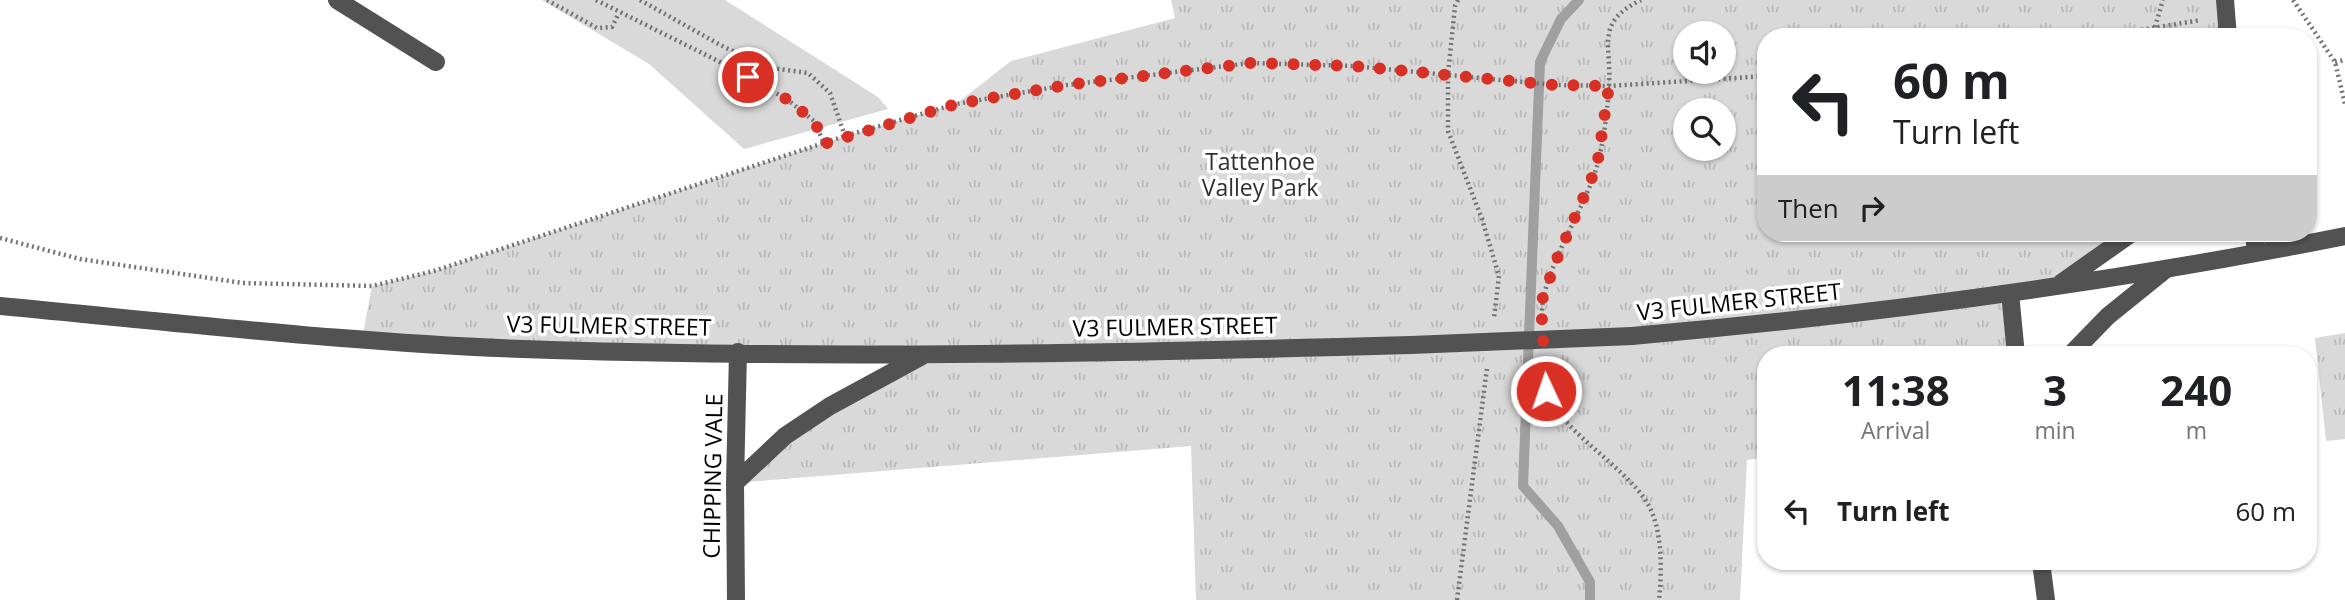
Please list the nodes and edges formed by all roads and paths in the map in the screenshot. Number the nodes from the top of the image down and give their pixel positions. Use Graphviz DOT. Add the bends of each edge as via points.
graph roads {
  1 [pos="337,0"];
  2 [pos="547,0"];
  3 [pos="596,0"];
  4 [pos="640,0"];
  5 [pos="1458,0"];
  6 [pos="1641,0"];
  7 [pos="2163,0"];
  8 [pos="2293,0"];
  9 [pos="2225,8"];
  10 [pos="619,13"];
  11 [pos="2155,27"];
  12 [pos="2149,28"];
  13 [pos="2227,28"];
  14 [pos="2312,28"];
  15 [pos="2317,35"];
  16 [pos="2345,60"];
  17 [pos="436,62"];
  18 [pos="2335,62"];
  19 [pos="1448,74"];
  20 [pos="1757,77"];
  21 [pos="1609,86"];
  22 [pos="2345,104"];
  23 [pos="845,136"];
  24 [pos="824,144"];
  25 [pos="2345,236"];
  26 [pos="0,237"];
  27 [pos="2119,242"];
  28 [pos="2255,242"];
  29 [pos="2317,242"];
  30 [pos="2317,242"];
  31 [pos="2256,253"];
  32 [pos="2168,268"];
  33 [pos="2056,287"];
  34 [pos="1498,291"];
  35 [pos="2010,293"];
  36 [pos="0,306"];
  37 [pos="1543,328"];
  38 [pos="2015,346"];
  39 [pos="2079,346"];
  40 [pos="738,352"];
  41 [pos="1544,353"];
  42 [pos="925,354"];
  43 [pos="1486,377"];
  44 [pos="736,483"];
  45 [pos="2042,570"];
  46 [pos="736,600"];
  47 [pos="1457,600"];
  48 [pos="1659,600"];
  49 [pos="2046,600"];
  1 -- 17 [label="street"];
  2 -- 10 [label="path" via="597,28 612,27"];
  3 -- 10 [label="path"];
  4 -- 23 [label="path" via="771,68 808,73 830,93"];
  5 -- 19 [label="path"];
  6 -- 21 [label="path" via="1624,8 1612,23 1607,38"];
  7 -- 11 [label="path"];
  8 -- 14 [label="path"];
  9 -- 11 [label="path"];
  9 -- 13 [label="street"];
  10 -- 24 [label="path" via="788,100 815,122"];
  11 -- 12 [label="path"];
  15 -- 18 [label="path"];
  16 -- 18 [label="path"];
  18 -- 22 [label="path"];
  19 -- 21 [label="path"];
  19 -- 23 [label="path" via="1251,63 1067,85 956,104"];
  19 -- 34 [label="path" via="1448,131 1482,219 1499,276"];
  20 -- 21 [label="path"];
  21 -- 37 [label="path" via="1597,166 1541,303"];
  23 -- 24 [label="path"];
  24 -- 26 [label="path" via="434,271 372,286 243,283 80,259"];
  25 -- 29 [label="street, V3 FULMER STREET"];
  27 -- 33 [label="street"];
  28 -- 31 [label="street"];
  30 -- 31 [label="street, V3 FULMER STREET"];
  31 -- 32 [label="street, V3 FULMER STREET"];
  32 -- 33 [label="street, V3 FULMER STREET"];
  32 -- 39 [label="street"];
  33 -- 35 [label="street, V3 FULMER STREET"];
  35 -- 38 [label="street"];
  35 -- 42 [label="street, V3 FULMER STREET, bridge" via="1773,324 1632,336 1195,351"];
  36 -- 40 [label="street, V3 FULMER STREET" via="523,349"];
  40 -- 42 [label="street, V3 FULMER STREET"];
  40 -- 44 [label="street, CHIPPING VALE"];
  41 -- 48 [label="path" via="1546,391 1565,422 1606,457 1646,501 1660,540"];
  42 -- 44 [label="street" via="785,436"];
  43 -- 47 [label="path"];
  44 -- 46 [label="street, CHIPPING VALE"];
  45 -- 49 [label="street"];
}
